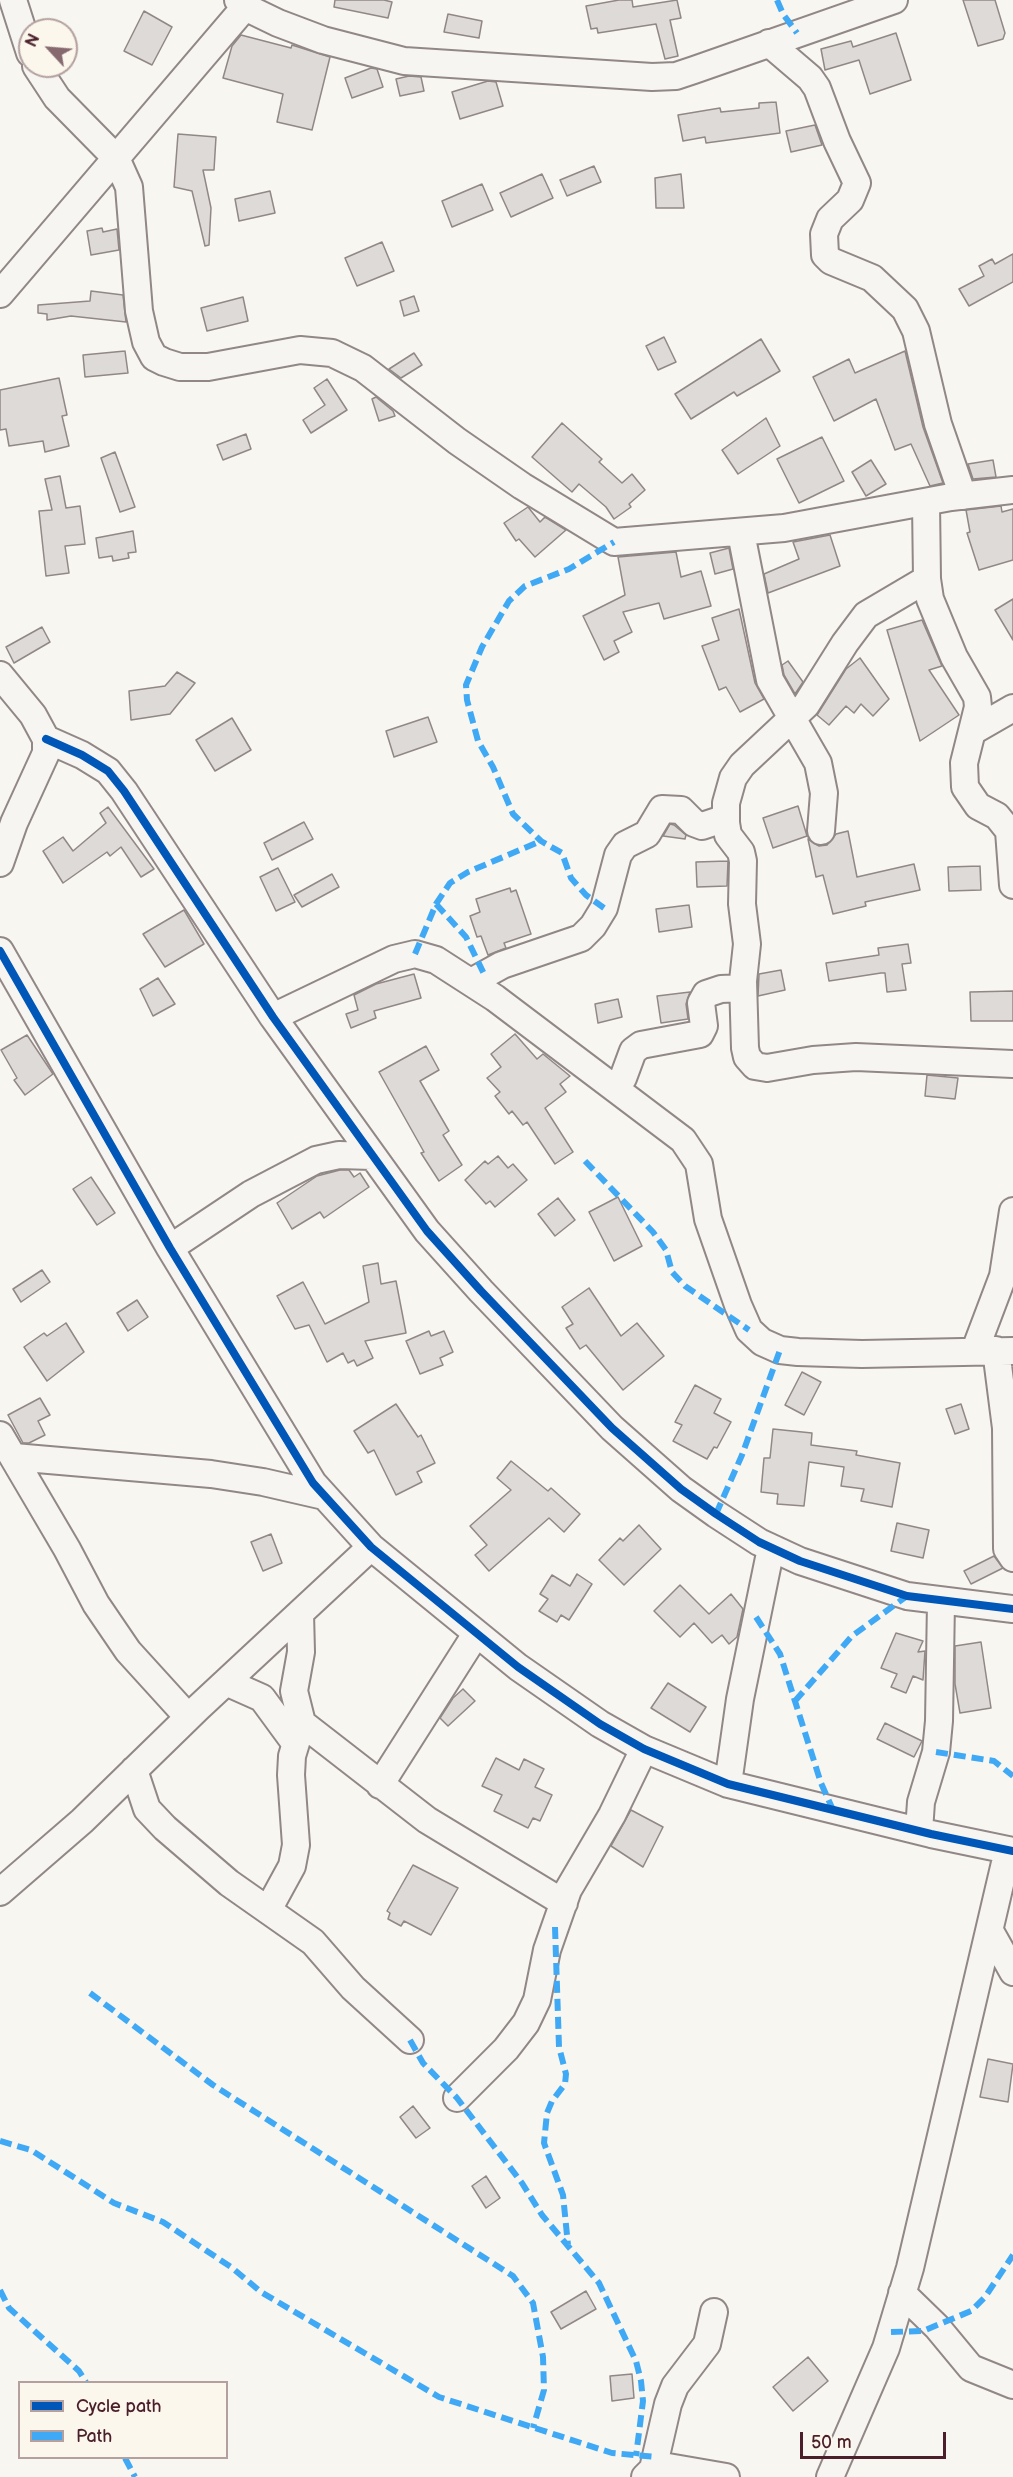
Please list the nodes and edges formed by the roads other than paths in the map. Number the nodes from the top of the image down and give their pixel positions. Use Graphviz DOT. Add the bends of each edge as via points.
graph roads {
  1 [pos="13,0"];
  2 [pos="894,0"];
  3 [pos="241,3"];
  4 [pos="19,18"];
  5 [pos="769,43"];
  6 [pos="44,78"];
  7 [pos="116,159"];
  8 [pos="0,294"];
  9 [pos="1013,490"];
  10 [pos="963,496"];
  11 [pos="926,503"];
  12 [pos="741,533"];
  13 [pos="927,579"];
  14 [pos="0,675"];
  15 [pos="1013,708"];
  16 [pos="791,719"];
  17 [pos="974,731"];
  18 [pos="46,739"];
  19 [pos="726,818"];
  20 [pos="821,831"];
  21 [pos="0,863"];
  22 [pos="1013,885"];
  23 [pos="0,951"];
  24 [pos="472,981"];
  25 [pos="743,988"];
  26 [pos="273,1017"];
  27 [pos="1013,1064"];
  28 [pos="615,1086"];
  29 [pos="372,1156"];
  30 [pos="1013,1211"];
  31 [pos="170,1248"];
  32 [pos="1008,1278"];
  33 [pos="995,1350"];
  34 [pos="0,1435"];
  35 [pos="14,1457"];
  36 [pos="324,1496"];
  37 [pos="371,1548"];
  38 [pos="771,1548"];
  39 [pos="1013,1558"];
  40 [pos="941,1602"];
  41 [pos="1013,1609"];
  42 [pos="300,1613"];
  43 [pos="476,1634"];
  44 [pos="226,1682"];
  45 [pos="188,1717"];
  46 [pos="299,1733"];
  47 [pos="644,1749"];
  48 [pos="134,1770"];
  49 [pos="728,1784"];
  50 [pos="380,1785"];
  51 [pos="919,1831"];
  52 [pos="1010,1850"];
  53 [pos="0,1892"];
  54 [pos="564,1903"];
  55 [pos="268,1910"];
  56 [pos="990,1931"];
  57 [pos="1013,1972"];
  58 [pos="410,2040"];
  59 [pos="458,2098"];
  60 [pos="902,2293"];
  61 [pos="714,2312"];
  62 [pos="1013,2385"];
  63 [pos="649,2473"];
  64 [pos="827,2475"];
  65 [pos="726,2477"];
  1 -- 4 [label="street"];
  2 -- 5 [label="street"];
  3 -- 5 [label="street" via="323,40 404,61 436,65 676,76"];
  3 -- 7 [label="street"];
  5 -- 10 [label="street" via="817,88 856,183 850,200 830,219 824,234 825,255 872,278 905,309 916,331 938,424"];
  6 -- 7 [label="street" via="57,98"];
  7 -- 8 [label="street"];
  7 -- 12 [label="street" via="129,188 139,311 154,357 180,367 208,367 300,350 332,353 363,368 522,486 615,542"];
  9 -- 10 [label="street"];
  10 -- 11 [label="street"];
  11 -- 12 [label="street"];
  11 -- 13 [label="street"];
  12 -- 16 [label="street" via="767,668"];
  13 -- 16 [label="street" via="866,615 811,698"];
  13 -- 17 [label="street" via="938,622 976,697"];
  14 -- 18 [label="street" via="33,715"];
  15 -- 17 [label="street"];
  16 -- 19 [label="street" via="732,778"];
  16 -- 20 [label="street" via="814,753 822,778"];
  17 -- 22 [label="street" via="964,763 965,787 978,806 997,816 1009,831"];
  18 -- 21 [label="street" via="46,753"];
  18 -- 26 [label="street" via="108,771"];
  19 -- 24 [label="street" via="702,826 681,810 662,809 647,834 625,845 618,855 604,908 581,938 502,965"];
  19 -- 25 [label="street" via="729,835 743,861 742,903 747,944"];
  23 -- 31 [label="street"];
  24 -- 26 [label="street" via="436,960 416,954 384,963"];
  24 -- 28 [label="street"];
  25 -- 27 [label="street" via="745,1048 755,1066 767,1068 855,1057"];
  25 -- 28 [label="street" via="706,994 701,1003 704,1026 700,1034 641,1045 633,1051 626,1072"];
  26 -- 29 [label="street"];
  28 -- 33 [label="street" via="693,1152 726,1275 749,1330 762,1342 798,1353"];
  29 -- 31 [label="street" via="339,1155 316,1160 251,1194"];
  29 -- 38 [label="street" via="435,1239 612,1428 681,1489"];
  30 -- 32 [label="street"];
  31 -- 36 [label="street"];
  32 -- 33 [label="street"];
  33 -- 39 [label="street" via="1006,1436 1007,1549"];
  34 -- 35 [label="street"];
  35 -- 36 [label="street" via="211,1474"];
  35 -- 45 [label="street" via="96,1604 128,1651"];
  36 -- 37 [label="street"];
  37 -- 42 [label="street"];
  37 -- 43 [label="street"];
  38 -- 40 [label="street" via="860,1583"];
  38 -- 49 [label="street" via="740,1699"];
  40 -- 41 [label="street"];
  40 -- 51 [label="street" via="939,1721 936,1752 921,1802"];
  42 -- 44 [label="street"];
  42 -- 46 [label="street" via="301,1652 294,1692"];
  43 -- 47 [label="street" via="600,1724"];
  43 -- 50 [label="street"];
  44 -- 45 [label="street"];
  44 -- 46 [label="street" via="262,1698"];
  45 -- 48 [label="street"];
  46 -- 50 [label="street"];
  46 -- 55 [label="street" via="291,1775 296,1845 292,1866"];
  47 -- 49 [label="street"];
  47 -- 54 [label="street"];
  48 -- 53 [label="street"];
  48 -- 55 [label="street" via="147,1809 165,1828 229,1883"];
  49 -- 51 [label="street"];
  50 -- 54 [label="street" via="436,1826"];
  51 -- 52 [label="street"];
  52 -- 56 [label="street"];
  54 -- 59 [label="street" via="537,2000 526,2023"];
  55 -- 58 [label="street" via="313,1942 353,1988"];
  56 -- 57 [label="street"];
  56 -- 60 [label="street"];
  60 -- 62 [label="street" via="937,2327 970,2368"];
  60 -- 64 [label="street" via="886,2348"];
  61 -- 63 [label="street" via="706,2344 684,2371 668,2404"];
  63 -- 65 [label="street" via="668,2467"];
}
